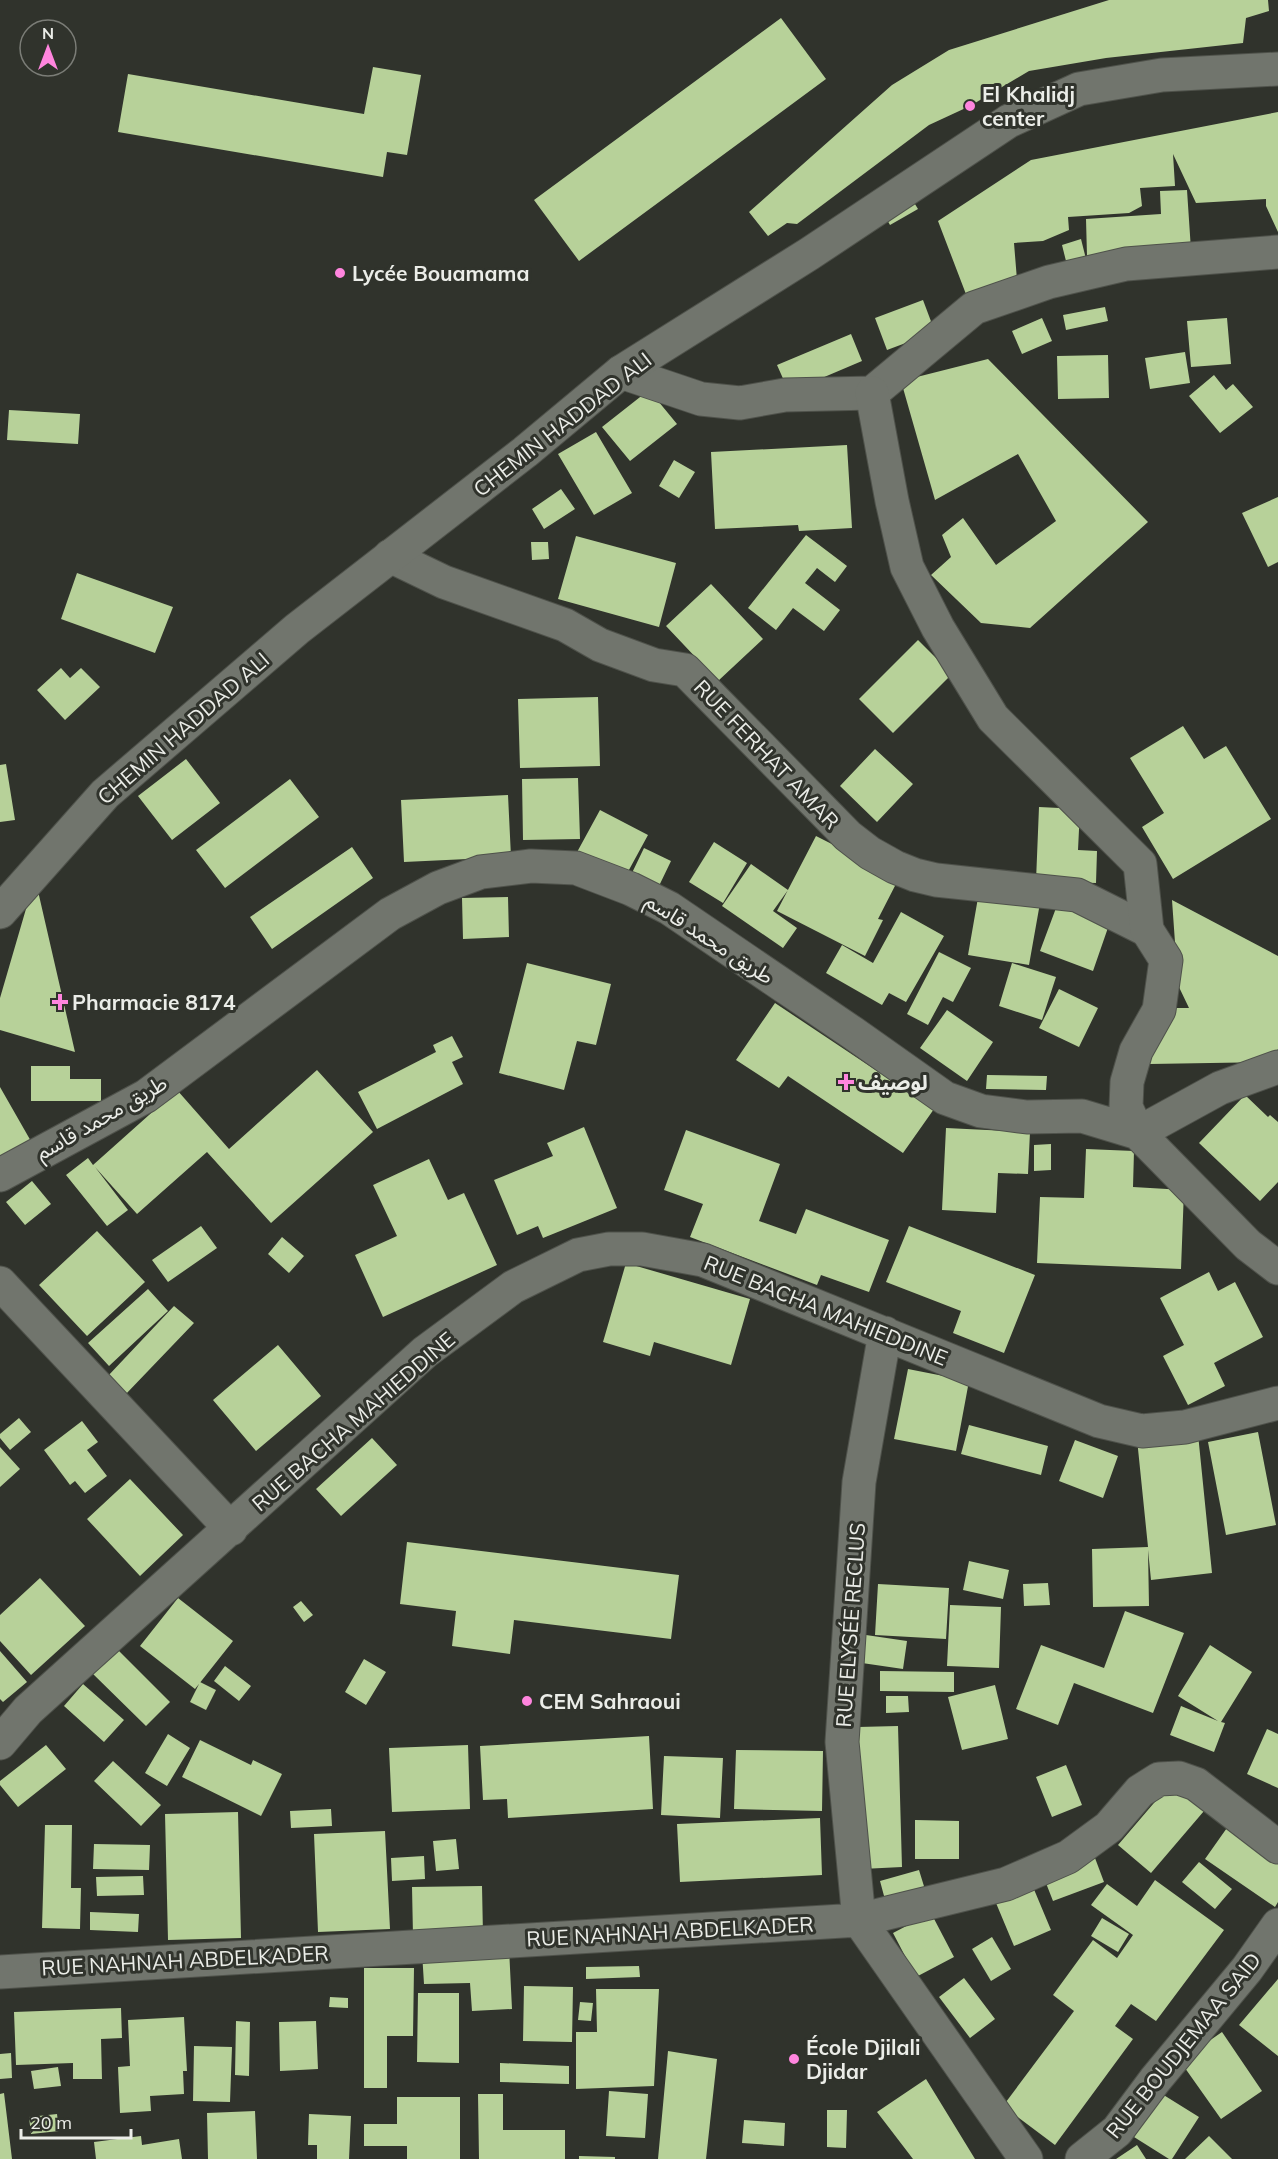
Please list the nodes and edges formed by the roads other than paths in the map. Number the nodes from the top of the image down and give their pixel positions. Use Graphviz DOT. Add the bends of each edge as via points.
graph roads {
  1 [pos="1278,69"];
  2 [pos="1278,252"];
  3 [pos="621,372"];
  4 [pos="872,393"];
  5 [pos="390,556"];
  6 [pos="0,912"];
  7 [pos="1147,930"];
  8 [pos="1278,1067"];
  9 [pos="1138,1133"];
  10 [pos="0,1175"];
  11 [pos="1278,1268"];
  12 [pos="0,1283"];
  13 [pos="885,1332"];
  14 [pos="1278,1403"];
  15 [pos="231,1528"];
  16 [pos="0,1743"];
  17 [pos="1278,1847"];
  18 [pos="859,1920"];
  19 [pos="1278,1925"];
  20 [pos="0,1972"];
  21 [pos="1026,2159"];
  22 [pos="1082,2159"];
  1 -- 3 [label="street, CHEMIN HADDAD ALI" via="1162,75 1079,89 1009,121 809,254"];
  2 -- 4 [label="street" via="1126,264 1049,282 974,308"];
  3 -- 4 [label="street" via="701,399 740,403 785,395"];
  3 -- 5 [label="street, CHEMIN HADDAD ALI"];
  4 -- 7 [label="street" via="907,567 938,628 993,718 1140,864"];
  5 -- 6 [label="street, CHEMIN HADDAD ALI" via="297,629 105,794"];
  5 -- 7 [label="street, RUE FERHAT AMAR" via="444,582 565,625 600,645 654,665 686,670 848,836 895,867 936,880 1077,895"];
  7 -- 9 [label="street" via="1166,960 1159,1010 1136,1051 1126,1082 1126,1107"];
  8 -- 9 [label="street" via="1220,1088"];
  9 -- 10 [label="street, طريق محمد قاسم" via="1082,1116 1027,1117 981,1111 945,1098 669,908 576,868 531,866 481,872 438,888 390,914 146,1096"];
  9 -- 11 [label="street" via="1248,1245"];
  12 -- 15 [label="street"];
  13 -- 14 [label="street, RUE BACHA MAHIEDDINE" via="1099,1421 1142,1431 1185,1427"];
  13 -- 15 [label="street, RUE BACHA MAHIEDDINE" via="703,1260 642,1249 609,1249 578,1255 513,1287 425,1352"];
  13 -- 18 [label="street, RUE ELYSÉE RECLUS" via="859,1482 842,1742"];
  15 -- 16 [label="street, RUE BACHA MAHIEDDINE" via="28,1710"];
  17 -- 18 [label="street, RUE NAHNAH ABDELKADER" via="1196,1784 1179,1778 1159,1779 1140,1791 1109,1827 1068,1857 1006,1884"];
  18 -- 20 [label="street, RUE NAHNAH ABDELKADER"];
  18 -- 21 [label="street"];
  19 -- 22 [label="street, RUE BOUDJEMAA SAID" via="1117,2131"];
}
